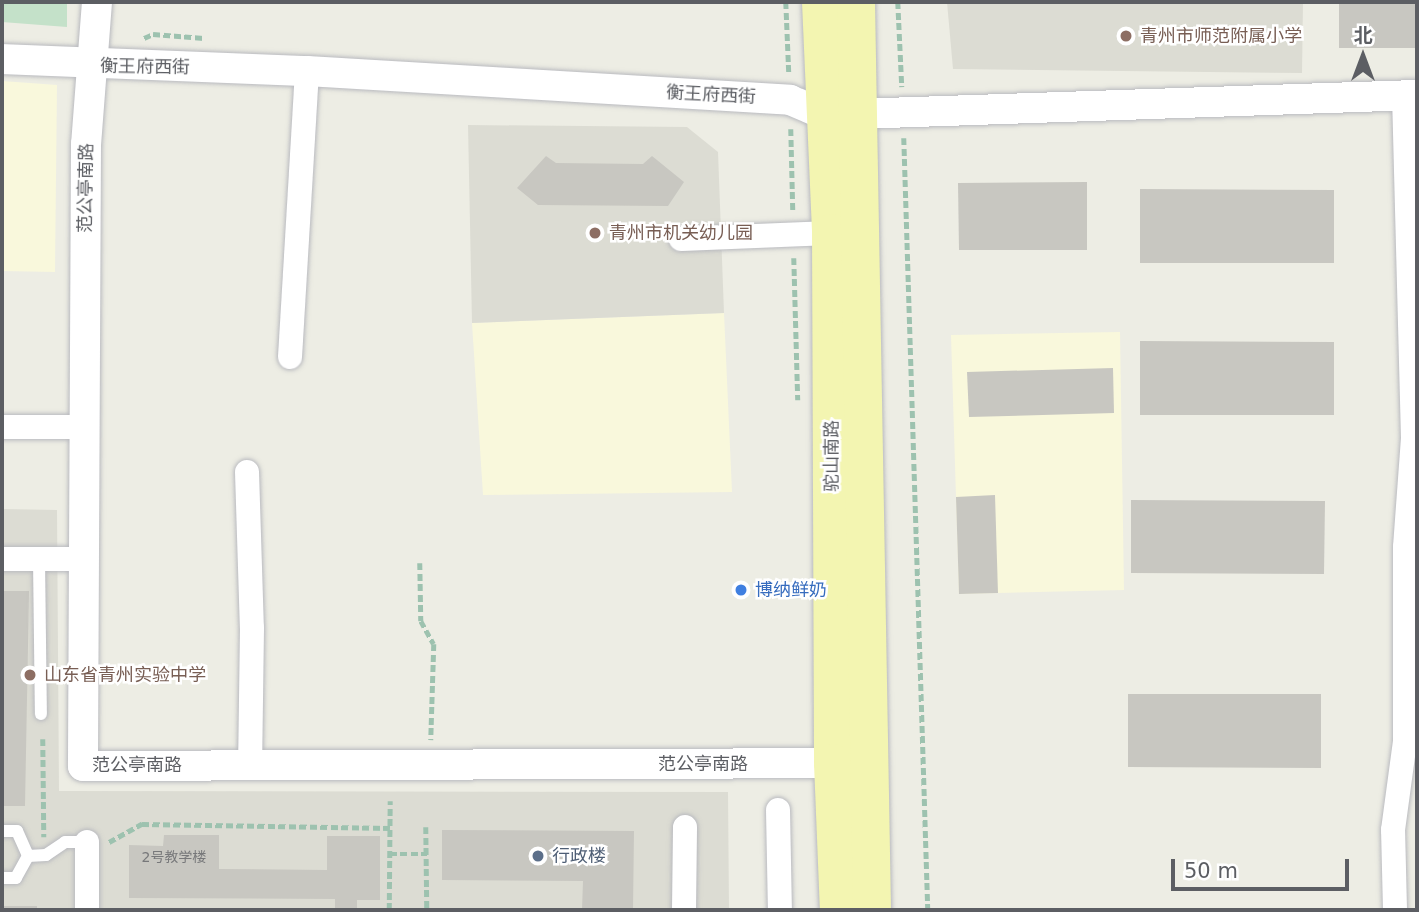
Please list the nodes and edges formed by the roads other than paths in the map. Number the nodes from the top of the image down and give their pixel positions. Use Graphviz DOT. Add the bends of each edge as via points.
graph roads {
  1 [pos="97,2"];
  2 [pos="821,2"];
  3 [pos="856,2"];
  4 [pos="2,59"];
  5 [pos="94,65"];
  6 [pos="307,71"];
  7 [pos="1411,95"];
  8 [pos="843,113"];
  9 [pos="831,233"];
  10 [pos="681,239"];
  11 [pos="290,357"];
  12 [pos="2,427"];
  13 [pos="85,427"];
  14 [pos="247,472"];
  15 [pos="2,559"];
  16 [pos="39,559"];
  17 [pos="84,559"];
  18 [pos="41,714"];
  19 [pos="851,763"];
  20 [pos="250,765"];
  21 [pos="778,810"];
  22 [pos="685,827"];
  23 [pos="2,831"];
  24 [pos="87,842"];
  25 [pos="28,856"];
  26 [pos="2,878"];
  27 [pos="1402,901"];
  28 [pos="87,910"];
  29 [pos="684,910"];
  30 [pos="780,910"];
  31 [pos="839,910"];
  32 [pos="872,910"];
  1 -- 5 [label="street, 范公亭南路"];
  2 -- 8 [label="main road, 驼山南路"];
  3 -- 8 [label="main road, 驼山南路"];
  4 -- 5 [label="street, 衡王府西街"];
  5 -- 6 [label="street, 衡王府西街"];
  5 -- 13 [label="street, 范公亭南路" via="86,144"];
  6 -- 8 [label="street, 衡王府西街" via="790,100"];
  6 -- 11 [label="street"];
  7 -- 8 [label="street, 衡王府西街"];
  7 -- 27 [label="street" via="1413,438 1405,547 1405,741 1393,830"];
  8 -- 9 [label="main road, 驼山南路"];
  8 -- 19 [label="main road, 驼山南路"];
  9 -- 10 [label="street"];
  9 -- 19 [label="main road, 驼山南路"];
  12 -- 13 [label="street"];
  13 -- 17 [label="street, 范公亭南路"];
  14 -- 20 [label="street" via="253,628"];
  15 -- 16 [label="street"];
  16 -- 17 [label="street"];
  16 -- 18 [label="lane"];
  17 -- 20 [label="street, 范公亭南路" via="83,766"];
  19 -- 20 [label="street, 范公亭南路"];
  19 -- 31 [label="main road, 驼山南路"];
  19 -- 32 [label="main road, 驼山南路"];
  21 -- 30 [label="street"];
  22 -- 29 [label="street"];
  23 -- 25 [label="lane" via="17,831"];
  24 -- 25 [label="lane" via="65,842 46,855"];
  24 -- 28 [label="street"];
  25 -- 26 [label="lane" via="16,878"];
}
